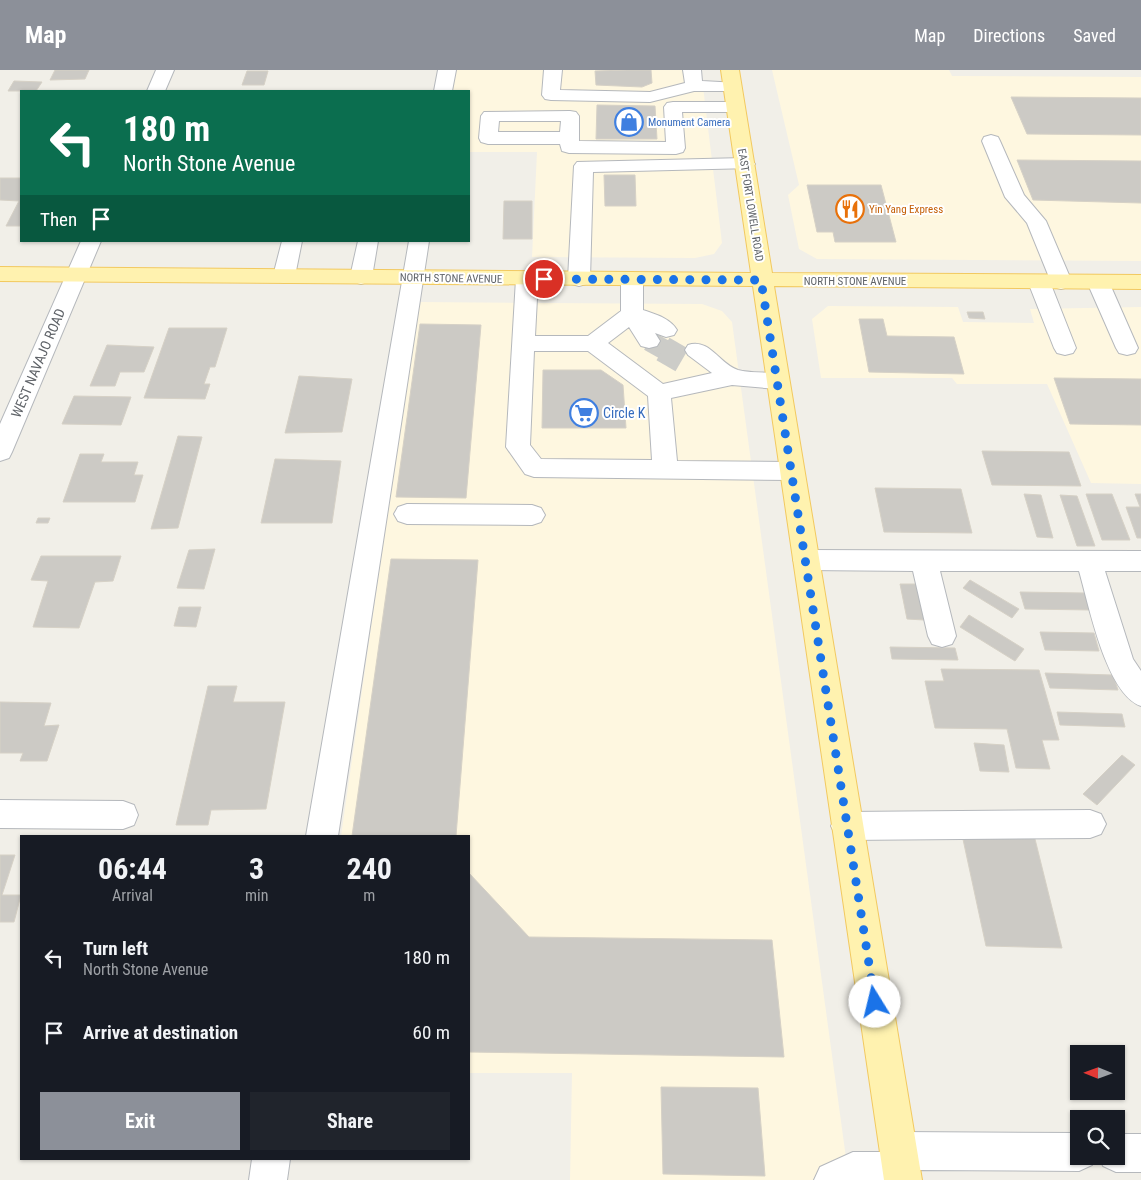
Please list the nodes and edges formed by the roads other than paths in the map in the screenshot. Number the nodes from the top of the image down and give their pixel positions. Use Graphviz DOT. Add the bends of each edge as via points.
graph roads {
  1 [pos="165,70"];
  2 [pos="447,70"];
  3 [pos="553,78"];
  4 [pos="731,78"];
  5 [pos="690,82"];
  6 [pos="156,90"];
  7 [pos="443,90"];
  8 [pos="736,107"];
  9 [pos="570,138"];
  10 [pos="991,141"];
  11 [pos="745,164"];
  12 [pos="91,242"];
  13 [pos="292,242"];
  14 [pos="368,242"];
  15 [pos="420,242"];
  16 [pos="0,274"];
  17 [pos="76,274"];
  18 [pos="284,276"];
  19 [pos="362,277"];
  20 [pos="414,278"];
  21 [pos="527,279"];
  22 [pos="579,279"];
  23 [pos="632,280"];
  24 [pos="761,280"];
  25 [pos="1039,282"];
  26 [pos="1061,282"];
  27 [pos="1098,282"];
  28 [pos="1141,282"];
  29 [pos="632,314"];
  30 [pos="658,335"];
  31 [pos="593,343"];
  32 [pos="523,344"];
  33 [pos="1065,348"];
  34 [pos="1127,348"];
  35 [pos="696,357"];
  36 [pos="732,378"];
  37 [pos="778,381"];
  38 [pos="659,393"];
  39 [pos="0,452"];
  40 [pos="665,469"];
  41 [pos="792,471"];
  42 [pos="407,514"];
  43 [pos="532,515"];
  44 [pos="806,560"];
  45 [pos="924,560"];
  46 [pos="1089,561"];
  47 [pos="1141,561"];
  48 [pos="942,636"];
  49 [pos="1141,694"];
  50 [pos="0,814"];
  51 [pos="123,815"];
  52 [pos="1090,824"];
  53 [pos="847,826"];
  54 [pos="322,835"];
  55 [pos="1070,1153"];
  56 [pos="1125,1153"];
  57 [pos="1141,1153"];
  58 [pos="271,1160"];
  59 [pos="901,1167"];
  60 [pos="268,1180"];
  61 [pos="833,1180"];
  1 -- 6 [label="street"];
  2 -- 7 [label="street"];
  3 -- 5 [label="street" via="551,95 650,97"];
  4 -- 5 [label="street"];
  4 -- 8 [label="main road, EAST FORT LOWELL ROAD"];
  8 -- 9 [label="street" via="673,107 676,148 569,147"];
  8 -- 11 [label="main road, EAST FORT LOWELL ROAD"];
  10 -- 26 [label="street" via="1015,197 1036,222"];
  11 -- 22 [label="street" via="584,166"];
  11 -- 24 [label="main road, EAST FORT LOWELL ROAD"];
  12 -- 17 [label="street, WEST NAVAJO ROAD"];
  13 -- 18 [label="street"];
  14 -- 19 [label="street"];
  15 -- 20 [label="street"];
  16 -- 17 [label="main road, NORTH STONE AVENUE"];
  17 -- 18 [label="main road, NORTH STONE AVENUE"];
  17 -- 39 [label="street, WEST NAVAJO ROAD"];
  18 -- 19 [label="main road, NORTH STONE AVENUE"];
  19 -- 20 [label="main road, NORTH STONE AVENUE"];
  20 -- 21 [label="main road, NORTH STONE AVENUE"];
  20 -- 54 [label="street"];
  21 -- 22 [label="main road, NORTH STONE AVENUE"];
  21 -- 32 [label="street"];
  22 -- 23 [label="main road, NORTH STONE AVENUE"];
  23 -- 24 [label="main road, NORTH STONE AVENUE"];
  23 -- 29 [label="street"];
  24 -- 25 [label="main road, NORTH STONE AVENUE"];
  24 -- 37 [label="main road, EAST FORT LOWELL ROAD"];
  25 -- 26 [label="main road, NORTH STONE AVENUE"];
  25 -- 33 [label="street"];
  26 -- 27 [label="main road, NORTH STONE AVENUE"];
  27 -- 28 [label="main road, NORTH STONE AVENUE"];
  27 -- 34 [label="street"];
  29 -- 30 [label="street"];
  29 -- 31 [label="street"];
  31 -- 32 [label="street"];
  31 -- 38 [label="street"];
  32 -- 40 [label="street" via="518,447 534,468"];
  35 -- 36 [label="street"];
  36 -- 37 [label="street"];
  36 -- 38 [label="street"];
  37 -- 41 [label="main road, EAST FORT LOWELL ROAD"];
  38 -- 40 [label="street"];
  40 -- 41 [label="street"];
  41 -- 44 [label="main road, EAST FORT LOWELL ROAD"];
  42 -- 43 [label="street"];
  44 -- 45 [label="street"];
  44 -- 53 [label="main road, EAST FORT LOWELL ROAD"];
  45 -- 46 [label="street"];
  45 -- 48 [label="street"];
  46 -- 47 [label="street"];
  46 -- 49 [label="street" via="1120,663"];
  50 -- 51 [label="street"];
  52 -- 53 [label="street"];
  53 -- 59 [label="main road, EAST FORT LOWELL ROAD"];
  55 -- 59 [label="street"];
  56 -- 57 [label="street"];
  58 -- 60 [label="street"];
  59 -- 61 [label="street" via="853,1170"];
}
